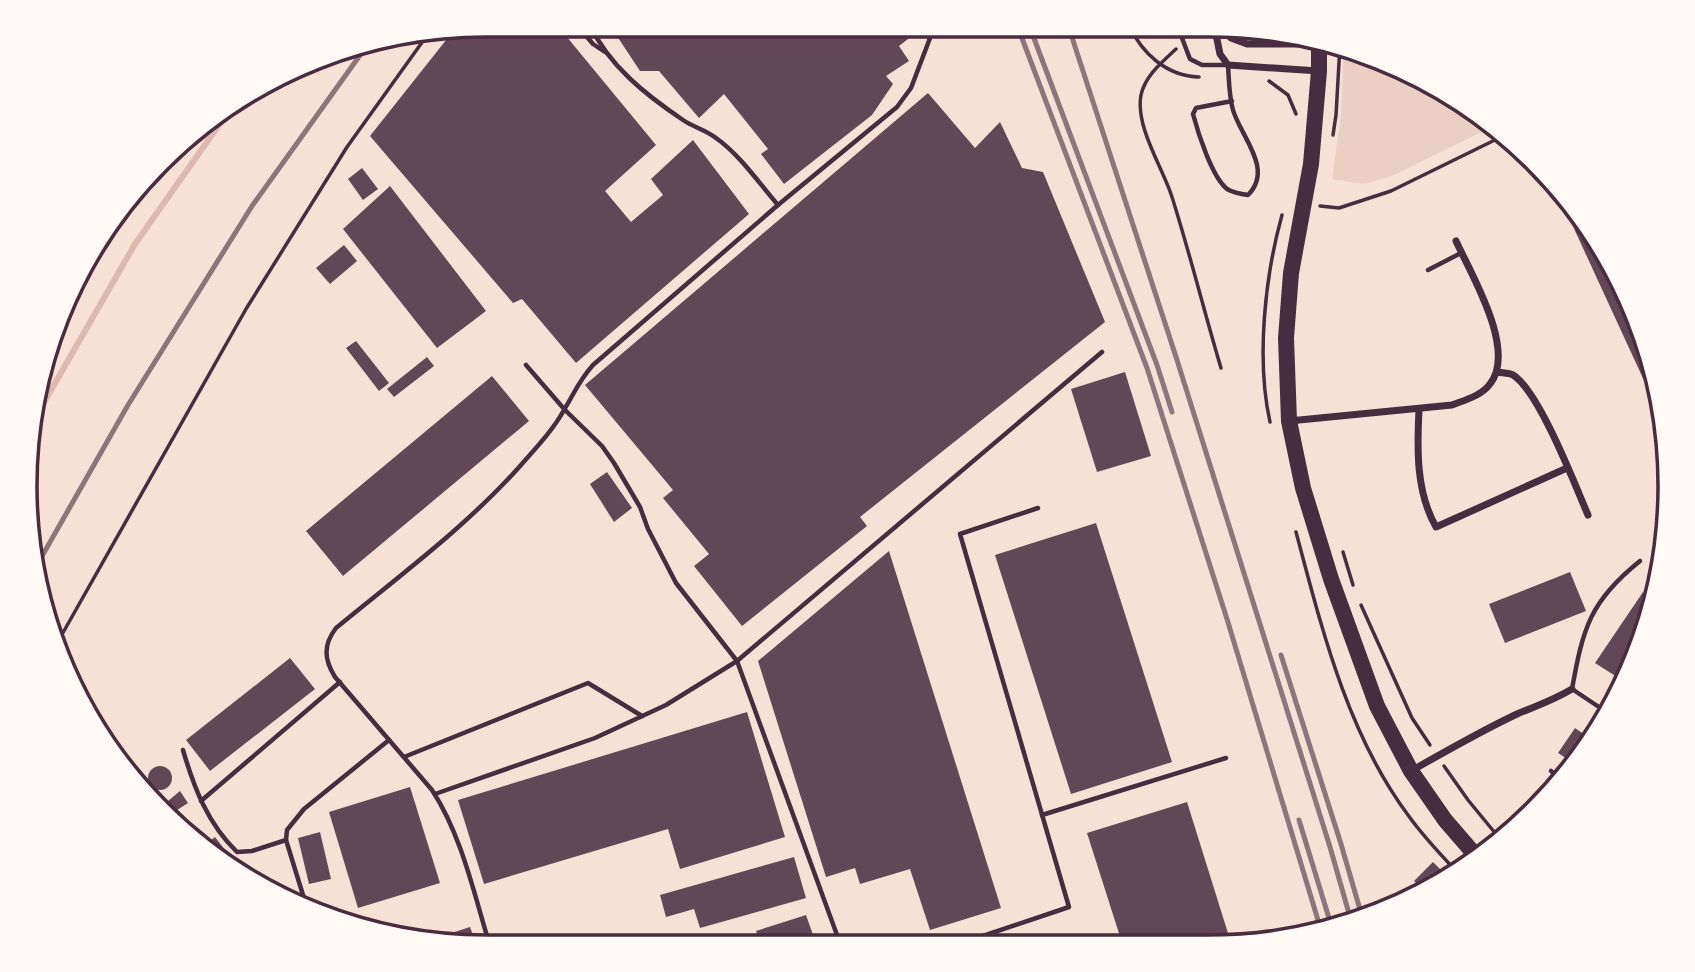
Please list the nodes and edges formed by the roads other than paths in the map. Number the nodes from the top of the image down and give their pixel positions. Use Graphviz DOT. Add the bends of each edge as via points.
graph roads {
  1 [pos="587,37"];
  2 [pos="597,37"];
  3 [pos="930,37"];
  4 [pos="1181,37"];
  5 [pos="1218,37"];
  6 [pos="1231,38"];
  7 [pos="1283,43"];
  8 [pos="1319,50"];
  9 [pos="606,52"];
  10 [pos="1228,65"];
  11 [pos="1319,71"];
  12 [pos="1232,101"];
  13 [pos="778,205"];
  14 [pos="1456,241"];
  15 [pos="1461,253"];
  16 [pos="1428,270"];
  17 [pos="1102,352"];
  18 [pos="526,365"];
  19 [pos="1497,372"];
  20 [pos="565,410"];
  21 [pos="1419,410"];
  22 [pos="1289,421"];
  23 [pos="1567,468"];
  24 [pos="1038,508"];
  25 [pos="1588,515"];
  26 [pos="1640,561"];
  27 [pos="737,661"];
  28 [pos="340,682"];
  29 [pos="1572,690"];
  30 [pos="1600,708"];
  31 [pos="642,716"];
  32 [pos="389,740"];
  33 [pos="183,750"];
  34 [pos="404,757"];
  35 [pos="1226,758"];
  36 [pos="1411,771"];
  37 [pos="1551,771"];
  38 [pos="1554,773"];
  39 [pos="435,794"];
  40 [pos="201,801"];
  41 [pos="1042,815"];
  42 [pos="286,841"];
  43 [pos="1471,850"];
  44 [pos="303,896"];
  45 [pos="487,935"];
  46 [pos="837,935"];
  47 [pos="987,935"];
  1 -- 9 [label="lane"];
  2 -- 9 [label="lane"];
  3 -- 13 [label="lane" via="911,88 897,107"];
  4 -- 10 [label="lane" via="1196,63"];
  5 -- 10 [label="street" via="1220,54"];
  6 -- 7 [label="street" via="1247,44"];
  8 -- 11 [label="main road"];
  9 -- 13 [label="lane" via="635,84 734,153"];
  10 -- 11 [label="street"];
  10 -- 12 [label="lane"];
  11 -- 22 [label="main road" via="1311,164 1291,272 1286,338"];
  12 -- 12 [label="lane" via="1196,108 1193,114 1217,178 1227,188 1248,195 1259,175 1257,163"];
  13 -- 20 [label="lane" via="593,365"];
  14 -- 15 [label="street"];
  15 -- 16 [label="lane"];
  15 -- 19 [label="street" via="1491,317 1499,352"];
  17 -- 27 [label="lane"];
  18 -- 20 [label="lane"];
  19 -- 21 [label="street" via="1476,396"];
  19 -- 23 [label="street" via="1512,374 1528,389"];
  20 -- 27 [label="lane" via="614,463 676,583"];
  20 -- 28 [label="lane" via="491,497 336,628 325,656"];
  21 -- 22 [label="street"];
  21 -- 23 [label="street" via="1417,454 1424,501 1436,527"];
  22 -- 36 [label="main road" via="1303,488 1331,579 1377,706"];
  23 -- 25 [label="street"];
  24 -- 41 [label="lane" via="960,534"];
  26 -- 29 [label="lane" via="1601,597 1586,624"];
  27 -- 31 [label="lane"];
  27 -- 46 [label="lane"];
  28 -- 32 [label="lane"];
  28 -- 40 [label="lane"];
  29 -- 30 [label="lane"];
  29 -- 36 [label="street"];
  31 -- 34 [label="lane" via="588,683"];
  31 -- 39 [label="lane" via="595,738"];
  32 -- 34 [label="lane"];
  32 -- 42 [label="lane" via="304,809 287,830"];
  33 -- 40 [label="lane"];
  34 -- 39 [label="lane"];
  35 -- 41 [label="lane"];
  36 -- 43 [label="main road"];
  37 -- 38 [label="lane"];
  39 -- 45 [label="lane" via="453,828"];
  40 -- 42 [label="lane" via="237,852"];
  41 -- 47 [label="lane" via="1069,908"];
  42 -- 44 [label="lane"];
}
